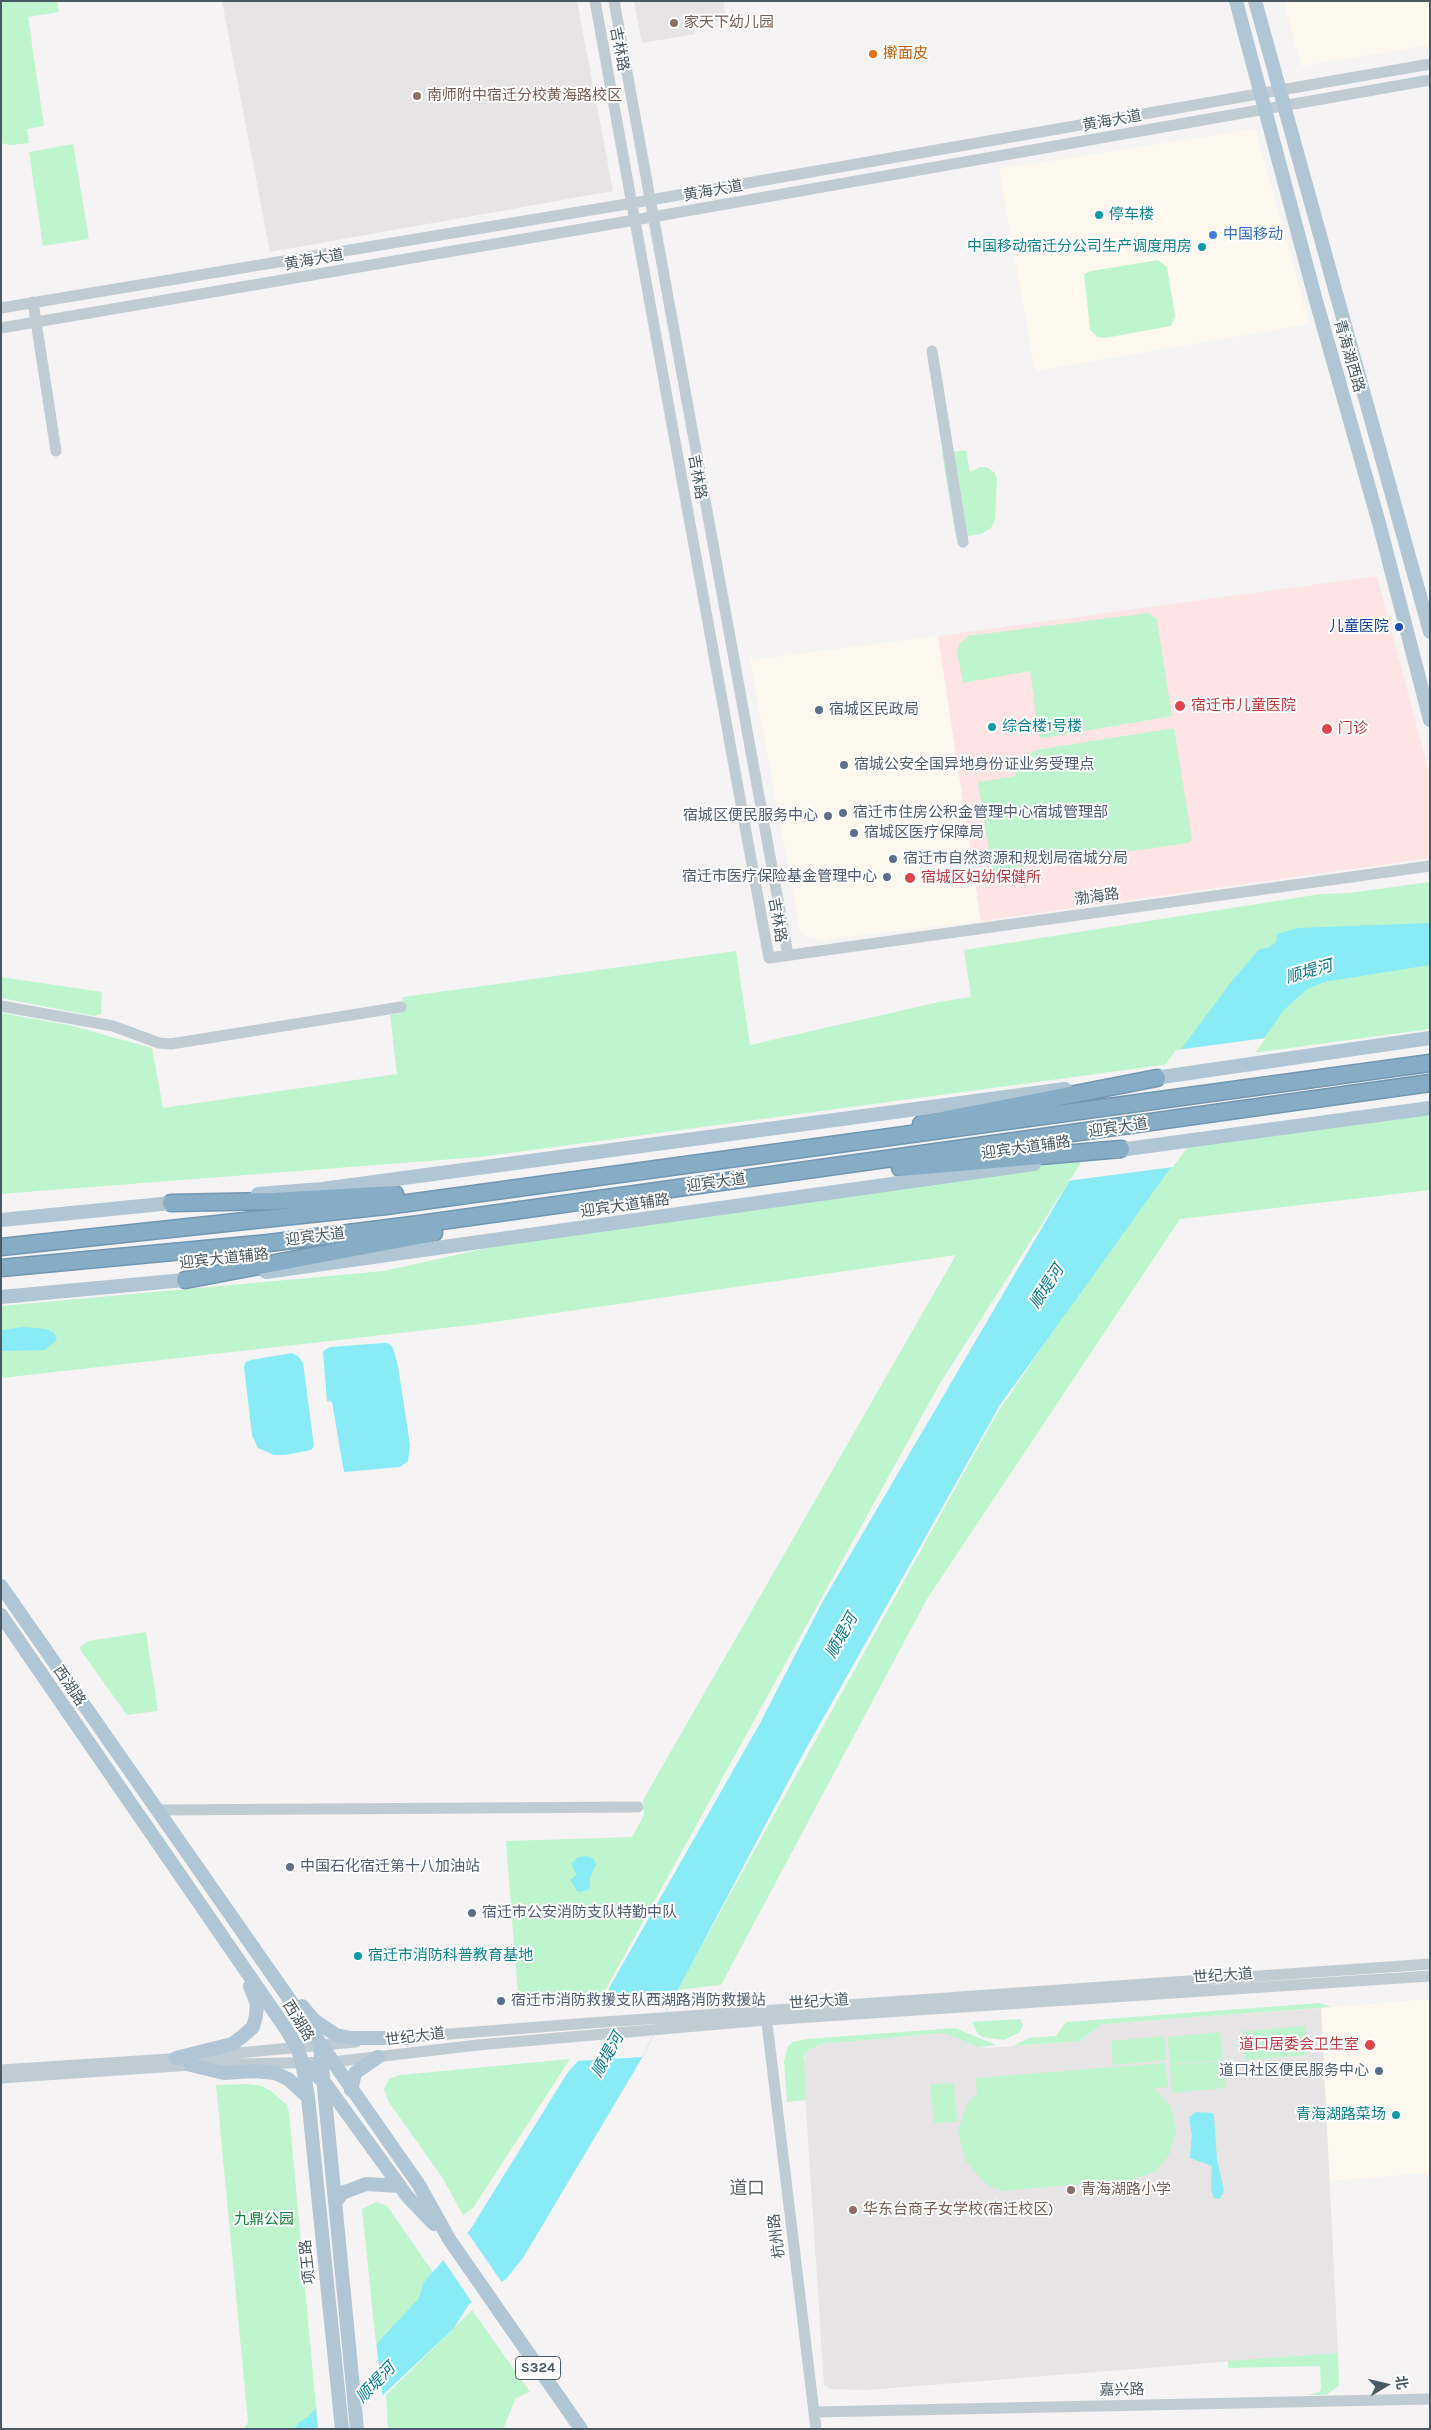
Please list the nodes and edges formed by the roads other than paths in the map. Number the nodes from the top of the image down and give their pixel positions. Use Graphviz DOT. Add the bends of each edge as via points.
graph roads {
  1 [pos="595,1"];
  2 [pos="614,1"];
  3 [pos="1236,1"];
  4 [pos="1255,1"];
  5 [pos="1430,64"];
  6 [pos="1430,80"];
  7 [pos="1279,89"];
  8 [pos="1259,93"];
  9 [pos="1283,106"];
  10 [pos="1263,109"];
  11 [pos="650,200"];
  12 [pos="633,202"];
  13 [pos="652,217"];
  14 [pos="635,220"];
  15 [pos="33,302"];
  16 [pos="1,308"];
  17 [pos="37,322"];
  18 [pos="1,328"];
  19 [pos="932,351"];
  20 [pos="56,451"];
  21 [pos="963,542"];
  22 [pos="1430,632"];
  23 [pos="1430,720"];
  24 [pos="1430,866"];
  25 [pos="788,955"];
  26 [pos="769,958"];
  27 [pos="1,1006"];
  28 [pos="401,1007"];
  29 [pos="1430,1038"];
  30 [pos="1430,1063"];
  31 [pos="1157,1078"];
  32 [pos="1430,1083"];
  33 [pos="1430,1108"];
  34 [pos="1121,1149"];
  35 [pos="1077,1154"];
  36 [pos="660,1169"];
  37 [pos="813,1169"];
  38 [pos="634,1173"];
  39 [pos="600,1199"];
  40 [pos="171,1203"];
  41 [pos="1,1220"];
  42 [pos="1,1247"];
  43 [pos="1,1268"];
  44 [pos="185,1280"];
  45 [pos="1,1296"];
  46 [pos="1,1586"];
  47 [pos="1,1615"];
  48 [pos="638,1807"];
  49 [pos="156,1810"];
  50 [pos="240,1930"];
  51 [pos="220,1934"];
  52 [pos="1430,1964"];
  53 [pos="1430,1976"];
  54 [pos="766,2015"];
  55 [pos="664,2024"];
  56 [pos="408,2038"];
  57 [pos="320,2045"];
  58 [pos="297,2047"];
  59 [pos="378,2057"];
  60 [pos="176,2058"];
  61 [pos="302,2062"];
  62 [pos="327,2062"];
  63 [pos="191,2065"];
  64 [pos="1,2070"];
  65 [pos="1,2078"];
  66 [pos="325,2083"];
  67 [pos="351,2090"];
  68 [pos="308,2097"];
  69 [pos="400,2186"];
  70 [pos="336,2203"];
  71 [pos="449,2239"];
  72 [pos="1430,2399"];
  73 [pos="814,2412"];
  74 [pos="342,2429"];
  75 [pos="357,2429"];
  76 [pos="581,2429"];
  77 [pos="816,2429"];
  1 -- 12 [label="street, 吉林路"];
  2 -- 11 [label="street, 吉林路"];
  3 -- 8 [label="main road, 青海湖西路"];
  4 -- 7 [label="main road, 青海湖西路"];
  5 -- 7 [label="street, 黄海大道"];
  6 -- 9 [label="street, 黄海大道"];
  7 -- 8 [label="street, 黄海大道"];
  7 -- 9 [label="main road, 青海湖西路"];
  8 -- 10 [label="main road, 青海湖西路"];
  8 -- 11 [label="street, 黄海大道"];
  9 -- 10 [label="street, 黄海大道"];
  9 -- 22 [label="main road, 青海湖西路"];
  10 -- 13 [label="street, 黄海大道"];
  10 -- 23 [label="main road, 青海湖西路" via="1379,523"];
  11 -- 12 [label="street, 黄海大道"];
  11 -- 13 [label="street, 吉林路"];
  12 -- 14 [label="street, 吉林路"];
  12 -- 15 [label="street, 黄海大道"];
  13 -- 14 [label="street, 黄海大道"];
  13 -- 25 [label="street, 吉林路"];
  14 -- 17 [label="street, 黄海大道"];
  14 -- 26 [label="street, 吉林路"];
  15 -- 16 [label="street, 黄海大道"];
  15 -- 17 [label="street"];
  17 -- 18 [label="street, 黄海大道"];
  17 -- 20 [label="street"];
  19 -- 21 [label="street"];
  24 -- 25 [label="street, 渤海路"];
  25 -- 26 [label="street, 渤海路"];
  27 -- 28 [label="street" via="113,1026 171,1044"];
  29 -- 31 [label="main road"];
  30 -- 36 [label="highway, 迎宾大道"];
  31 -- 36 [label="highway" via="919,1124 751,1147"];
  31 -- 40 [label="main road" via="322,1189"];
  32 -- 37 [label="highway, 迎宾大道"];
  33 -- 34 [label="main road"];
  34 -- 35 [label="highway"];
  35 -- 37 [label="highway" via="899,1168"];
  35 -- 44 [label="main road, 迎宾大道辅路" via="266,1272"];
  36 -- 38 [label="highway, 迎宾大道"];
  37 -- 39 [label="highway, 迎宾大道"];
  38 -- 40 [label="highway" via="586,1170 440,1190 359,1197"];
  38 -- 42 [label="highway, 迎宾大道" via="386,1206"];
  39 -- 43 [label="highway, 迎宾大道" via="269,1243"];
  39 -- 44 [label="highway" via="557,1214 436,1232"];
  40 -- 41 [label="main road"];
  44 -- 45 [label="main road, 迎宾大道辅路"];
  46 -- 49 [label="main road, 西湖路"];
  47 -- 51 [label="main road, 西湖路"];
  48 -- 49 [label="street"];
  49 -- 50 [label="main road, 西湖路"];
  50 -- 56 [label="main road" via="299,2003 326,2030 351,2038"];
  50 -- 57 [label="main road, 西湖路"];
  51 -- 58 [label="main road, 西湖路"];
  51 -- 60 [label="main road" via="252,1989 257,2004 254,2025 232,2044"];
  52 -- 54 [label="street, 世纪大道"];
  53 -- 54 [label="street, 世纪大道"];
  54 -- 55 [label="street, 世纪大道"];
  54 -- 73 [label="street, 杭州路"];
  55 -- 56 [label="street, 世纪大道" via="590,2023"];
  55 -- 59 [label="street, 世纪大道" via="582,2036 478,2044"];
  56 -- 57 [label="street, 世纪大道"];
  57 -- 58 [label="street, 世纪大道"];
  57 -- 62 [label="main road, 西湖路"];
  58 -- 60 [label="street, 世纪大道"];
  58 -- 61 [label="main road, 西湖路"];
  59 -- 62 [label="street, 世纪大道"];
  59 -- 67 [label="main road" via="355,2073"];
  60 -- 64 [label="street, 世纪大道"];
  61 -- 62 [label="street, 世纪大道"];
  61 -- 63 [label="street, 世纪大道"];
  61 -- 66 [label="main road, 西湖路"];
  61 -- 68 [label="main road, 项王路"];
  62 -- 66 [label="main road"];
  62 -- 67 [label="main road, 西湖路"];
  63 -- 65 [label="street, 世纪大道"];
  63 -- 68 [label="main road" via="224,2073 275,2073 288,2079"];
  66 -- 69 [label="main road, 西湖路"];
  66 -- 70 [label="main road"];
  67 -- 71 [label="main road, 西湖路" via="418,2185"];
  68 -- 74 [label="main road, 项王路"];
  69 -- 70 [label="main road" via="366,2184 342,2193"];
  69 -- 71 [label="main road, 西湖路"];
  70 -- 75 [label="main road"];
  71 -- 76 [label="main road, S324"];
  72 -- 73 [label="street, 嘉兴路"];
  73 -- 77 [label="street, 杭州路"];
}
